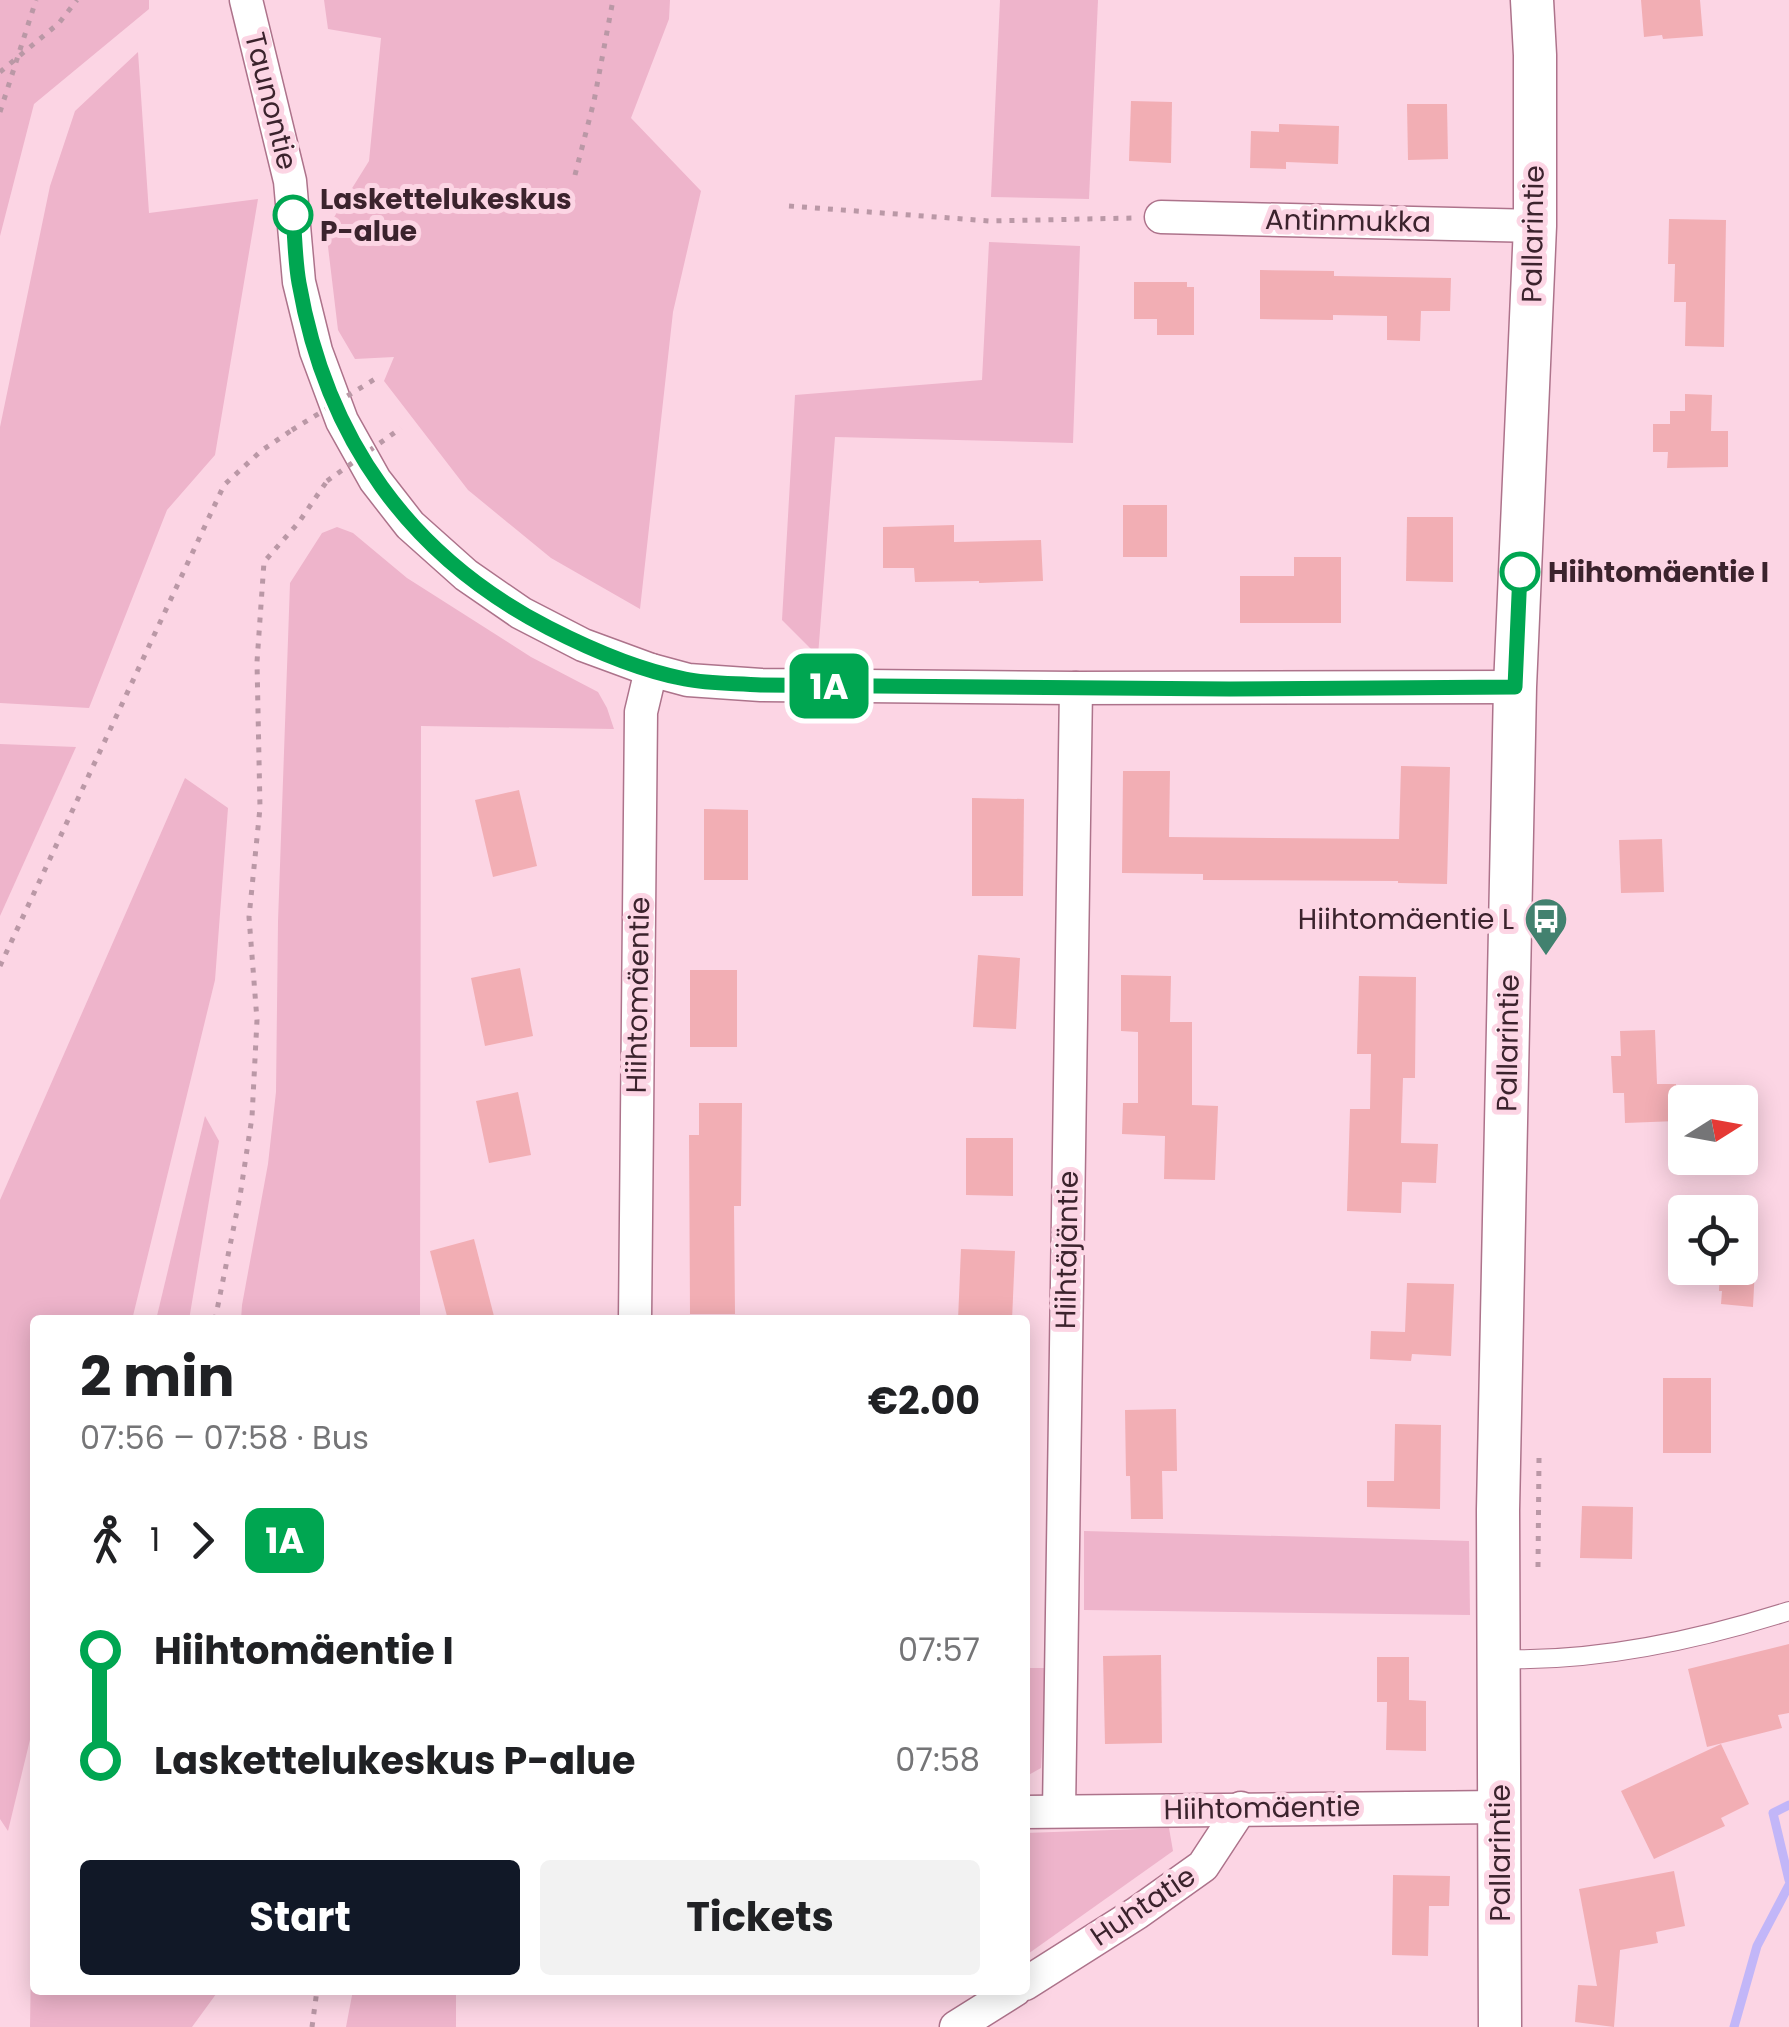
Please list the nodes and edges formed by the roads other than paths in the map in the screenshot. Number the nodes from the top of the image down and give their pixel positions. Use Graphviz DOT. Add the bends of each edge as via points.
graph roads {
  1 [pos="246,0"];
  2 [pos="1532,0"];
  3 [pos="1161,217"];
  4 [pos="1534,226"];
  5 [pos="651,670"];
  6 [pos="1515,687"];
  7 [pos="1076,688"];
  8 [pos="635,1315"];
  9 [pos="1789,1611"];
  10 [pos="1500,1659"];
  11 [pos="1499,1807"];
  12 [pos="1241,1808"];
  13 [pos="1030,1812"];
  14 [pos="1058,1812"];
  15 [pos="1030,1981"];
  16 [pos="1007,1995"];
  17 [pos="956,2027"];
  18 [pos="1500,2027"];
  1 -- 5 [label="street, Taunontie" via="290,181 299,282 316,351 342,421 375,480 410,524 521,614"];
  2 -- 4 [label="street, Pallarintie"];
  3 -- 4 [label="street, Antinmukka"];
  4 -- 6 [label="street, Pallarintie"];
  5 -- 7 [label="street, Taunontie" via="761,685"];
  5 -- 8 [label="street, Hiihtomäentie" via="641,712"];
  6 -- 7 [label="street, Taunontie"];
  6 -- 10 [label="street, Pallarintie"];
  7 -- 14 [label="street, Hiihtäjäntie"];
  9 -- 10 [label="lane" via="1608,1654"];
  10 -- 11 [label="street, Pallarintie"];
  11 -- 12 [label="street, Hiihtomäentie"];
  11 -- 18 [label="street, Pallarintie"];
  12 -- 14 [label="street, Hiihtomäentie"];
  12 -- 15 [label="street, Huhtatie" via="1204,1866"];
  13 -- 14 [label="street, Hiihtomäentie"];
  16 -- 17 [label="street"];
}
